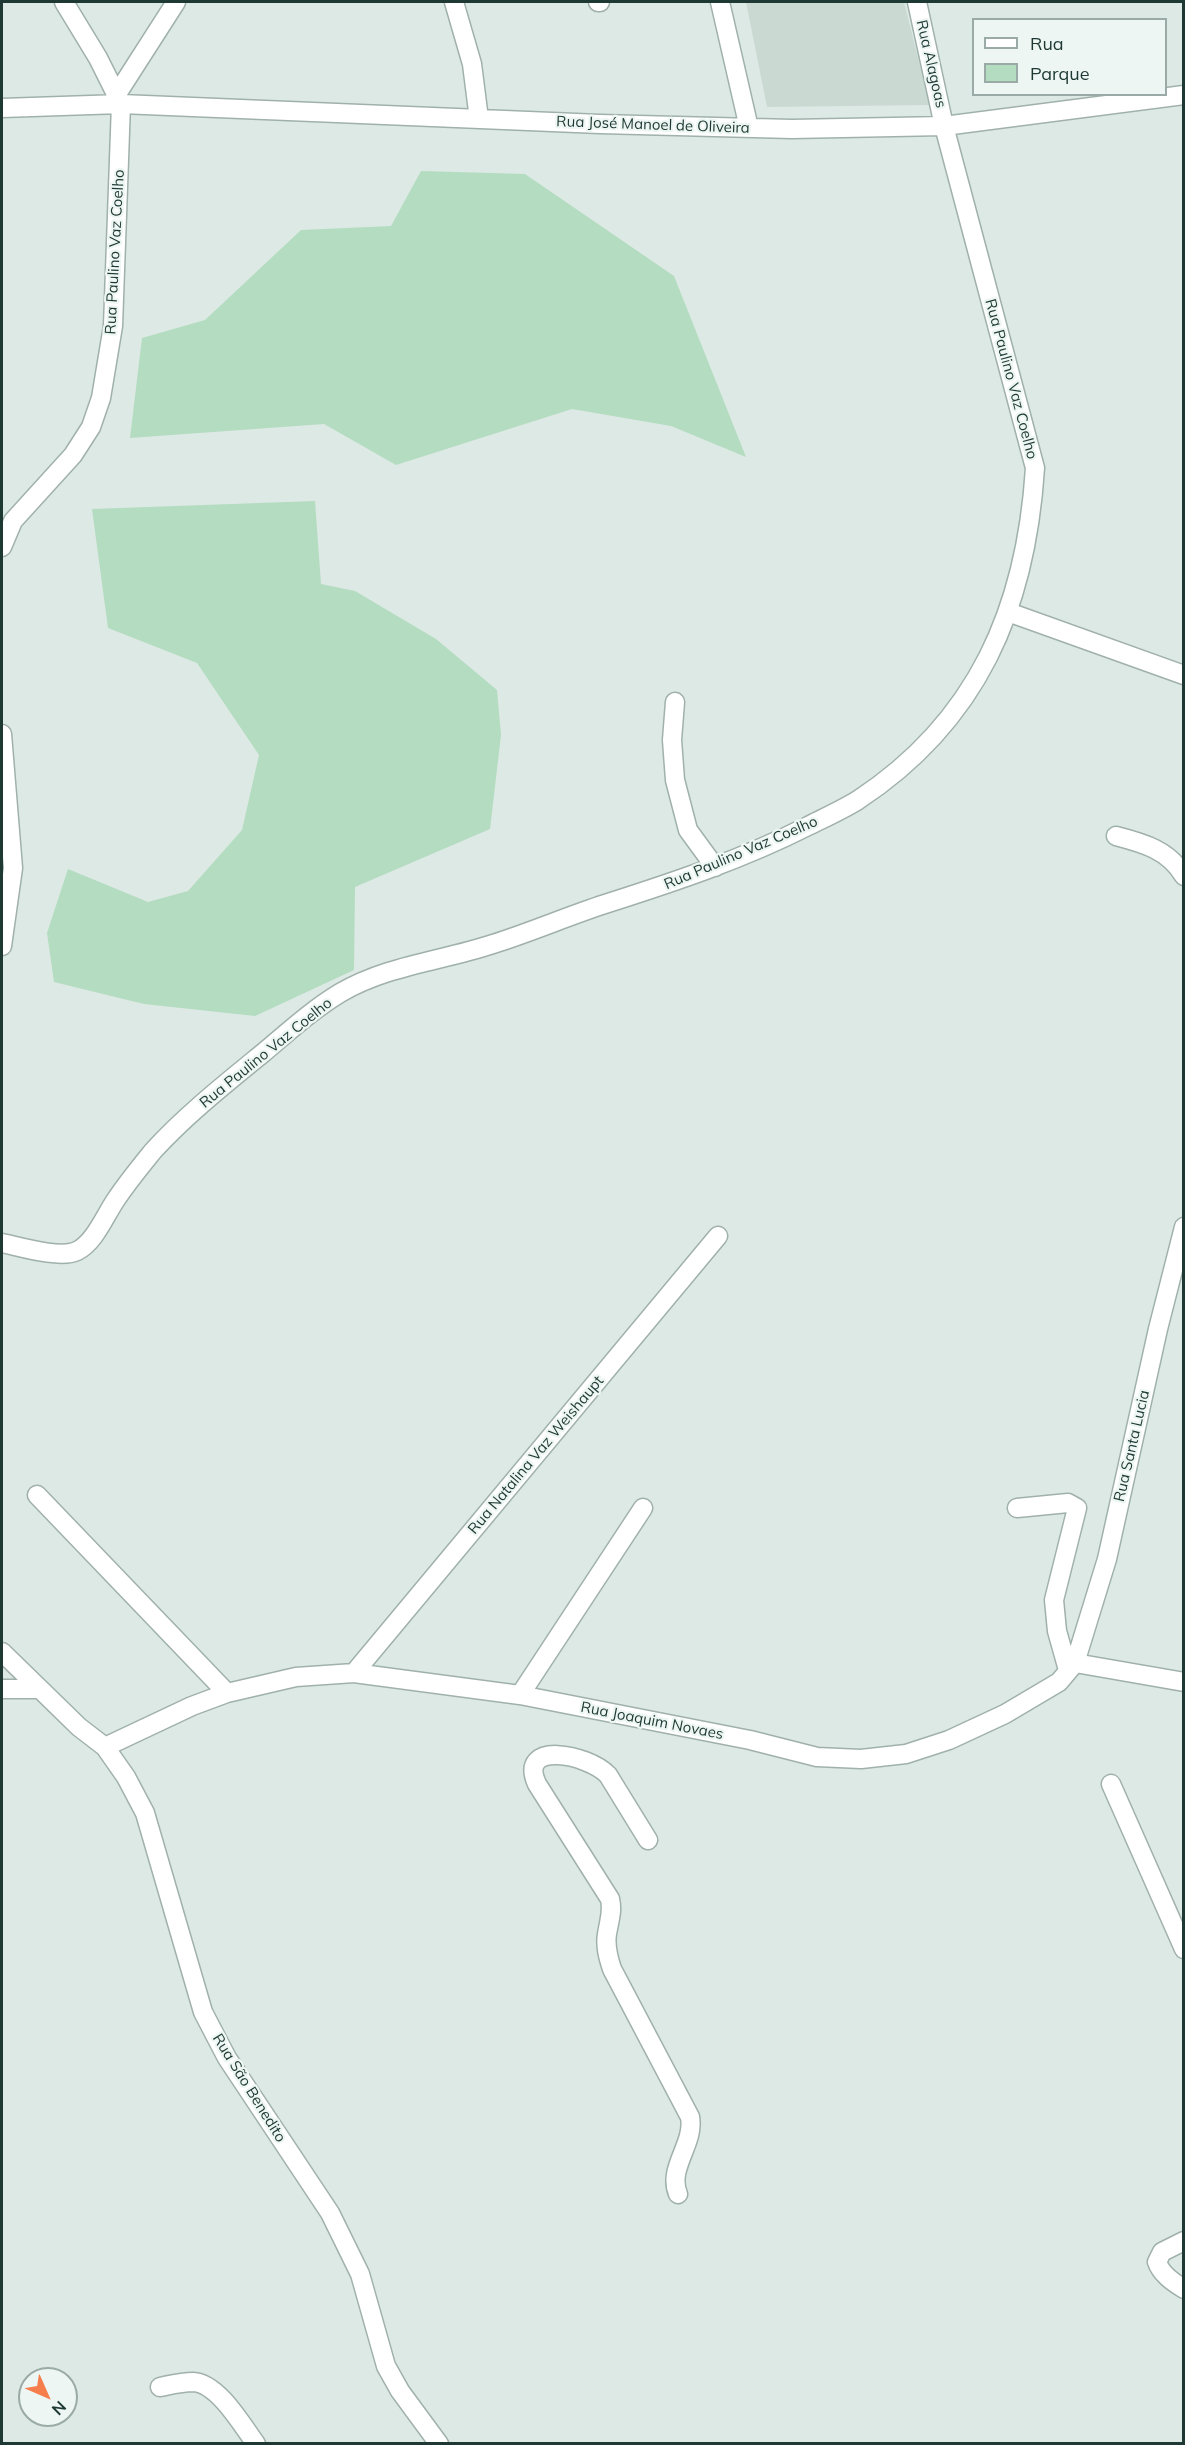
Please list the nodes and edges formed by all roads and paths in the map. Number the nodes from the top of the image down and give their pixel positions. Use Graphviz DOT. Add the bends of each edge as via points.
graph roads {
  1 [pos="64,2"];
  2 [pos="176,2"];
  3 [pos="454,2"];
  4 [pos="720,2"];
  5 [pos="917,2"];
  6 [pos="1184,95"];
  7 [pos="119,99"];
  8 [pos="2,108"];
  9 [pos="479,119"];
  10 [pos="944,126"];
  11 [pos="749,128"];
  12 [pos="2,547"];
  13 [pos="1008,612"];
  14 [pos="1184,675"];
  15 [pos="675,702"];
  16 [pos="2,734"];
  17 [pos="1116,836"];
  18 [pos="715,867"];
  19 [pos="1184,876"];
  20 [pos="2,946"];
  21 [pos="1184,1227"];
  22 [pos="718,1236"];
  23 [pos="2,1244"];
  24 [pos="37,1495"];
  25 [pos="643,1508"];
  26 [pos="1017,1508"];
  27 [pos="2,1652"];
  28 [pos="1072,1666"];
  29 [pos="354,1673"];
  30 [pos="1184,1682"];
  31 [pos="2,1689"];
  32 [pos="40,1689"];
  33 [pos="227,1693"];
  34 [pos="520,1695"];
  35 [pos="105,1747"];
  36 [pos="1111,1784"];
  37 [pos="648,1840"];
  38 [pos="1184,1949"];
  39 [pos="678,2194"];
  40 [pos="1184,2241"];
  41 [pos="1184,2289"];
  42 [pos="160,2387"];
  43 [pos="256,2444"];
  44 [pos="439,2444"];
  1 -- 7 [label="street"];
  2 -- 7 [label="street"];
  3 -- 9 [label="street" via="472,64"];
  4 -- 11 [label="street"];
  5 -- 10 [label="street, Rua Alagoas"];
  6 -- 10 [label="street, Rua José Manoel de Oliveira"];
  7 -- 8 [label="street, Rua José Manoel de Oliveira"];
  7 -- 9 [label="street, Rua José Manoel de Oliveira"];
  7 -- 12 [label="street, Rua Paulino Vaz Coelho" via="113,326 101,398 92,427 73,455 14,521"];
  9 -- 11 [label="street, Rua José Manoel de Oliveira"];
  10 -- 11 [label="street, Rua José Manoel de Oliveira"];
  10 -- 13 [label="street, Rua Paulino Vaz Coelho" via="1035,468 1032,512"];
  13 -- 14 [label="street"];
  13 -- 18 [label="street, Rua Paulino Vaz Coelho" via="992,653 967,695 932,739 897,771 855,802"];
  15 -- 18 [label="street" via="675,780 688,830"];
  16 -- 20 [label="street" via="13,868"];
  17 -- 19 [label="street" via="1146,844 1166,855"];
  18 -- 23 [label="street, Rua Paulino Vaz Coelho" via="490,945 375,975 339,994 201,1105 153,1152 80,1250 59,1254"];
  21 -- 28 [label="street, Rua Santa Lucia" via="1107,1559"];
  22 -- 29 [label="street, Rua Natalina Vaz Weishaupt"];
  24 -- 33 [label="street"];
  25 -- 34 [label="street"];
  26 -- 28 [label="street" via="1068,1503 1077,1508 1054,1600 1057,1631"];
  27 -- 32 [label="street, Rua São Benedito"];
  28 -- 30 [label="street"];
  28 -- 34 [label="street, Rua Joaquim Novaes" via="1059,1682 1005,1714 949,1740 906,1754 861,1759 817,1757"];
  29 -- 33 [label="street, Rua Joaquim Novaes" via="296,1677"];
  29 -- 34 [label="street, Rua Joaquim Novaes"];
  31 -- 32 [label="street"];
  32 -- 35 [label="street, Rua São Benedito"];
  33 -- 35 [label="street, Rua Joaquim Novaes"];
  35 -- 44 [label="street, Rua São Benedito" via="145,1813 203,2012 227,2058 330,2213 360,2274 386,2366"];
  36 -- 38 [label="street"];
  37 -- 39 [label="street" via="601,1768 564,1754 548,1756 536,1764 537,1784 610,1899 612,1909 606,1936 612,1969 690,2117 692,2127 677,2167"];
  40 -- 41 [label="street" via="1162,2252 1157,2262"];
  42 -- 43 [label="street" via="193,2382 213,2390"];
}
